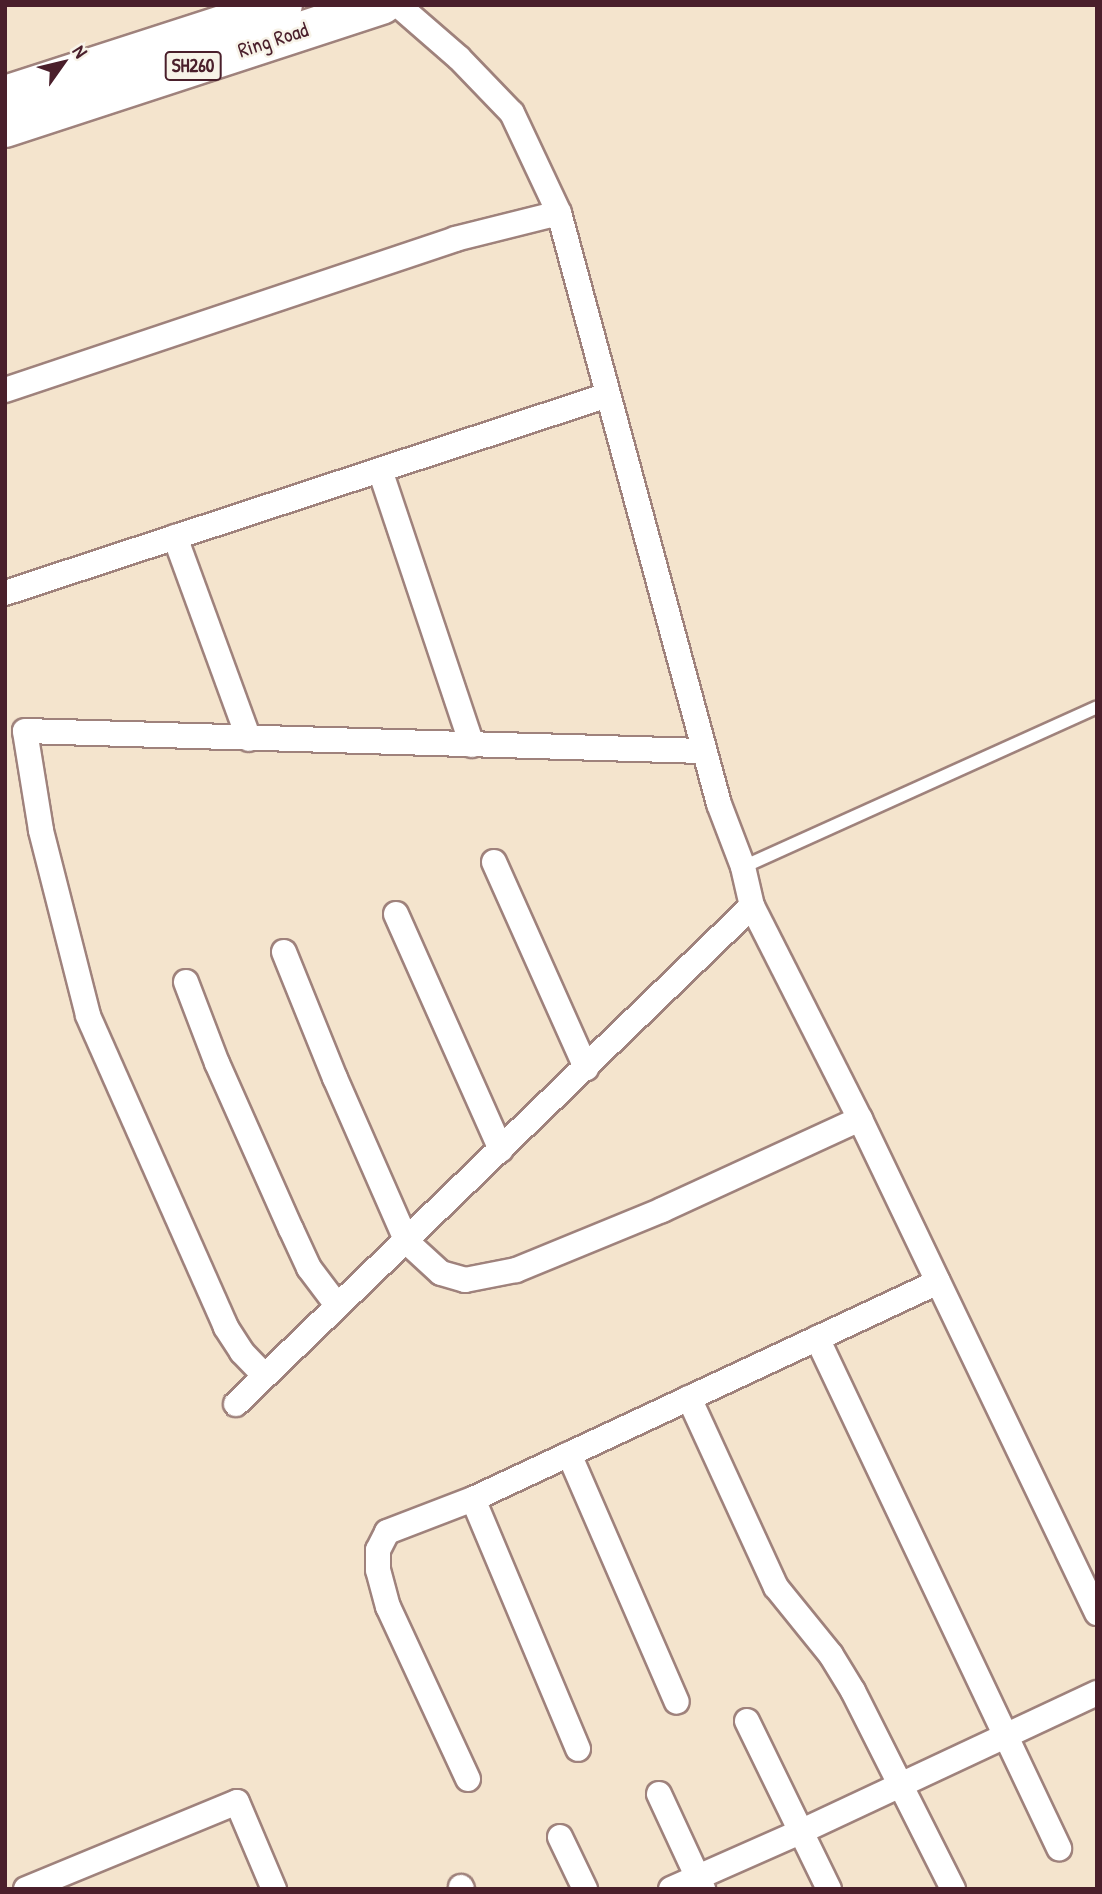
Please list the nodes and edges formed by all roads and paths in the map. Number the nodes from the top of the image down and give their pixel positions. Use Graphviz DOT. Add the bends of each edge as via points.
graph roads {
  1 [pos="282,5"];
  2 [pos="382,5"];
  3 [pos="398,5"];
  4 [pos="5,95"];
  5 [pos="5,128"];
  6 [pos="559,213"];
  7 [pos="5,390"];
  8 [pos="608,395"];
  9 [pos="380,470"];
  10 [pos="176,537"];
  11 [pos="5,593"];
  12 [pos="1097,707"];
  13 [pos="15,730"];
  14 [pos="249,739"];
  15 [pos="472,745"];
  16 [pos="704,751"];
  17 [pos="494,862"];
  18 [pos="743,867"];
  19 [pos="752,906"];
  20 [pos="396,914"];
  21 [pos="284,952"];
  22 [pos="186,982"];
  23 [pos="586,1068"];
  24 [pos="860,1119"];
  25 [pos="501,1150"];
  26 [pos="407,1242"];
  27 [pos="938,1282"];
  28 [pos="337,1306"];
  29 [pos="817,1338"];
  30 [pos="264,1375"];
  31 [pos="690,1398"];
  32 [pos="236,1404"];
  33 [pos="569,1454"];
  34 [pos="473,1499"];
  35 [pos="1097,1613"];
  36 [pos="1097,1693"];
  37 [pos="677,1702"];
  38 [pos="747,1721"];
  39 [pos="1003,1735"];
  40 [pos="578,1749"];
  41 [pos="468,1779"];
  42 [pos="899,1785"];
  43 [pos="659,1794"];
  44 [pos="800,1832"];
  45 [pos="560,1837"];
  46 [pos="1059,1848"];
  47 [pos="700,1883"];
  48 [pos="26,1889"];
  49 [pos="274,1889"];
  50 [pos="585,1889"];
  51 [pos="671,1889"];
  52 [pos="829,1889"];
  53 [pos="953,1889"];
  1 -- 4 [label="highway, Ring Road / SH260"];
  2 -- 5 [label="highway, Ring Road / SH260"];
  3 -- 6 [label="street" via="512,113"];
  6 -- 7 [label="street" via="455,239"];
  6 -- 8 [label="street"];
  8 -- 9 [label="street"];
  8 -- 16 [label="street"];
  9 -- 10 [label="street"];
  9 -- 15 [label="street"];
  10 -- 11 [label="street"];
  10 -- 14 [label="street"];
  12 -- 18 [label="lane"];
  13 -- 14 [label="street"];
  13 -- 30 [label="street" via="88,1015 226,1327"];
  14 -- 15 [label="street"];
  15 -- 16 [label="street"];
  16 -- 18 [label="street"];
  17 -- 23 [label="street"];
  18 -- 19 [label="street"];
  19 -- 23 [label="street"];
  19 -- 24 [label="street"];
  20 -- 25 [label="street"];
  21 -- 26 [label="street"];
  22 -- 28 [label="street" via="217,1063 309,1268"];
  23 -- 25 [label="street"];
  24 -- 26 [label="street" via="662,1210 516,1270 465,1280 441,1273"];
  24 -- 27 [label="street"];
  25 -- 26 [label="street"];
  26 -- 28 [label="street"];
  27 -- 29 [label="street"];
  27 -- 35 [label="street"];
  28 -- 30 [label="street"];
  29 -- 31 [label="street"];
  29 -- 39 [label="street"];
  30 -- 32 [label="street"];
  31 -- 33 [label="street"];
  31 -- 42 [label="street" via="776,1587 831,1655"];
  33 -- 34 [label="street"];
  33 -- 37 [label="street"];
  34 -- 40 [label="street"];
  34 -- 41 [label="street" via="387,1532 378,1550 388,1608"];
  36 -- 39 [label="street"];
  38 -- 44 [label="street"];
  39 -- 42 [label="street"];
  39 -- 46 [label="street"];
  42 -- 44 [label="street"];
  42 -- 53 [label="street"];
  43 -- 47 [label="street"];
  44 -- 47 [label="street"];
  44 -- 52 [label="street"];
  45 -- 50 [label="street"];
  47 -- 51 [label="street"];
  48 -- 49 [label="street" via="237,1802"];
}
